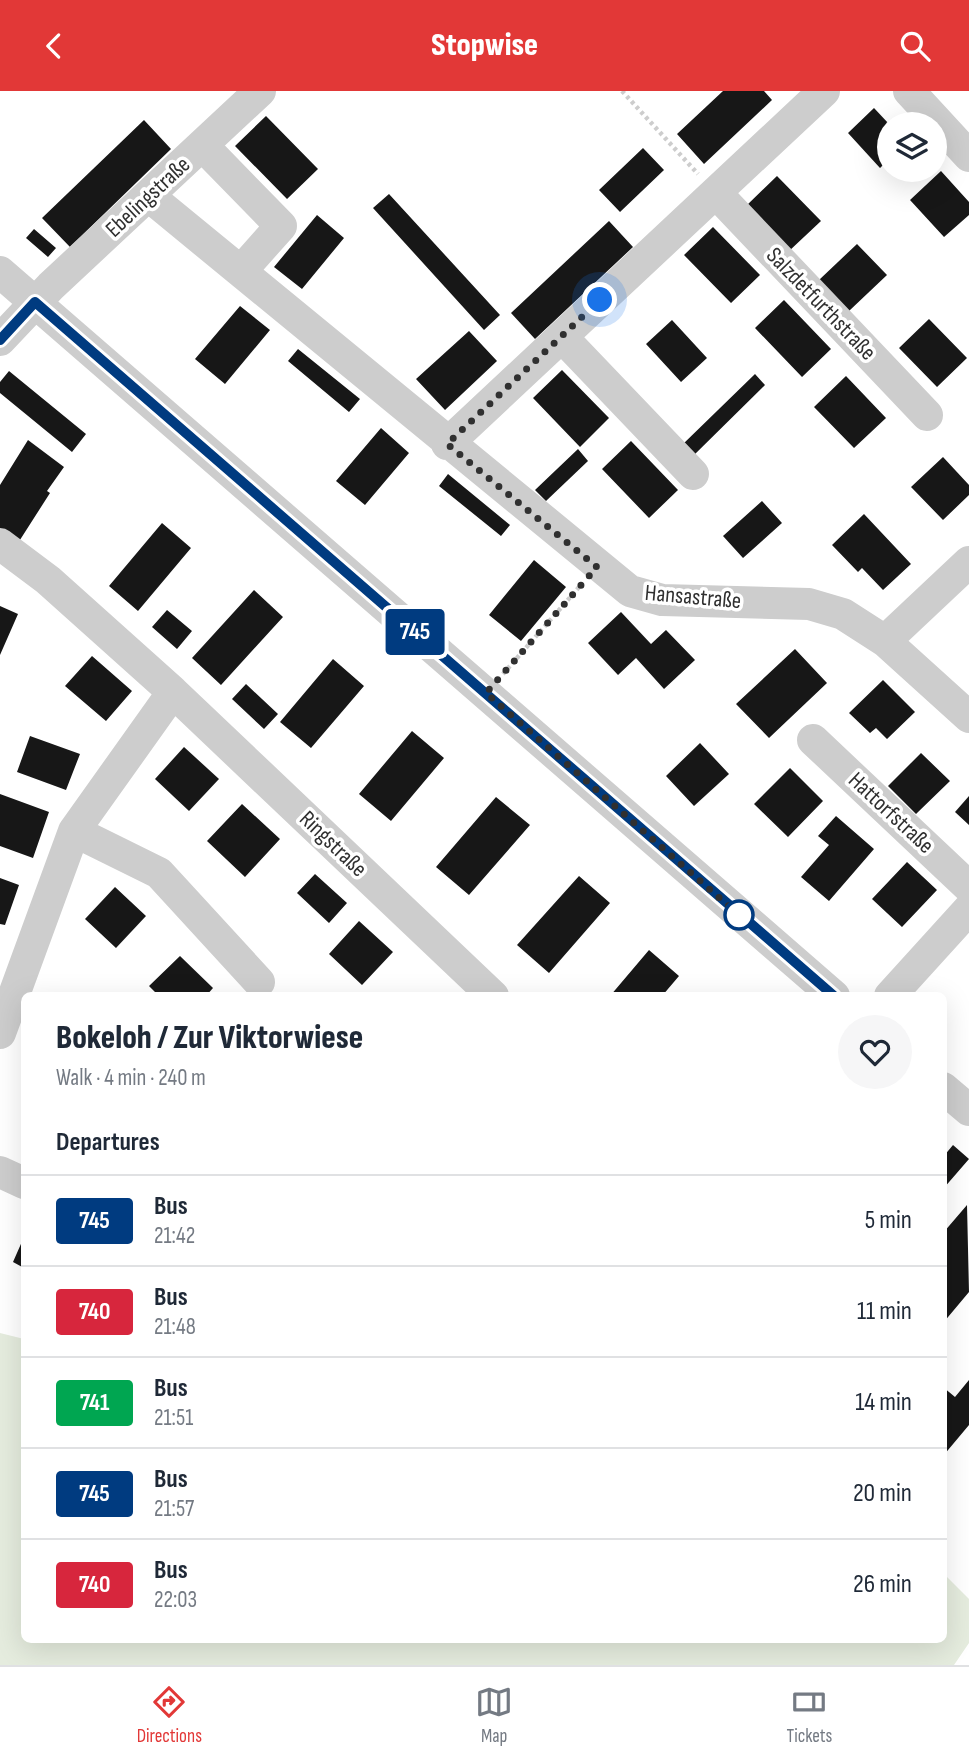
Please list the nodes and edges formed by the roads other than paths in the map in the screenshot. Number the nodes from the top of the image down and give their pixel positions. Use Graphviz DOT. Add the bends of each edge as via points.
graph roads {
  1 [pos="260,91"];
  2 [pos="824,91"];
  3 [pos="909,91"];
  4 [pos="203,146"];
  5 [pos="969,156"];
  6 [pos="716,193"];
  7 [pos="150,197"];
  8 [pos="241,271"];
  9 [pos="0,272"];
  10 [pos="35,302"];
  11 [pos="562,337"];
  12 [pos="0,340"];
  13 [pos="927,415"];
  14 [pos="447,444"];
  15 [pos="693,474"];
  16 [pos="0,544"];
  17 [pos="969,562"];
  18 [pos="885,641"];
  19 [pos="173,692"];
  20 [pos="969,717"];
  21 [pos="813,740"];
  22 [pos="74,831"];
  23 [pos="969,887"];
  24 [pos="969,909"];
  25 [pos="258,982"];
  26 [pos="489,992"];
  27 [pos="829,992"];
  28 [pos="894,992"];
  29 [pos="0,1033"];
  30 [pos="947,1091"];
  31 [pos="969,1110"];
  32 [pos="0,1171"];
  33 [pos="21,1182"];
  1 -- 4 [label="street, Ebelingstraße"];
  2 -- 6 [label="street"];
  3 -- 5 [label="street"];
  4 -- 7 [label="street, Ebelingstraße"];
  4 -- 8 [label="street" via="281,226"];
  6 -- 11 [label="street"];
  6 -- 13 [label="street, Salzdetfurthstraße"];
  7 -- 8 [label="street, Hansastraße"];
  7 -- 10 [label="street, Ebelingstraße"];
  8 -- 14 [label="street, Hansastraße"];
  9 -- 10 [label="street"];
  10 -- 12 [label="street, Ebelingstraße"];
  10 -- 27 [label="street"];
  11 -- 14 [label="street"];
  11 -- 15 [label="street"];
  14 -- 18 [label="street, Hansastraße" via="630,591 662,600 808,604 843,614"];
  16 -- 19 [label="street, Ringstraße" via="48,580"];
  17 -- 18 [label="street"];
  18 -- 20 [label="street, Hansastraße"];
  19 -- 22 [label="street"];
  19 -- 26 [label="street, Ringstraße"];
  21 -- 23 [label="street, Hattorfstraße"];
  22 -- 25 [label="street" via="159,873"];
  22 -- 29 [label="street"];
  24 -- 28 [label="street"];
  30 -- 31 [label="street"];
  32 -- 33 [label="street"];
}
